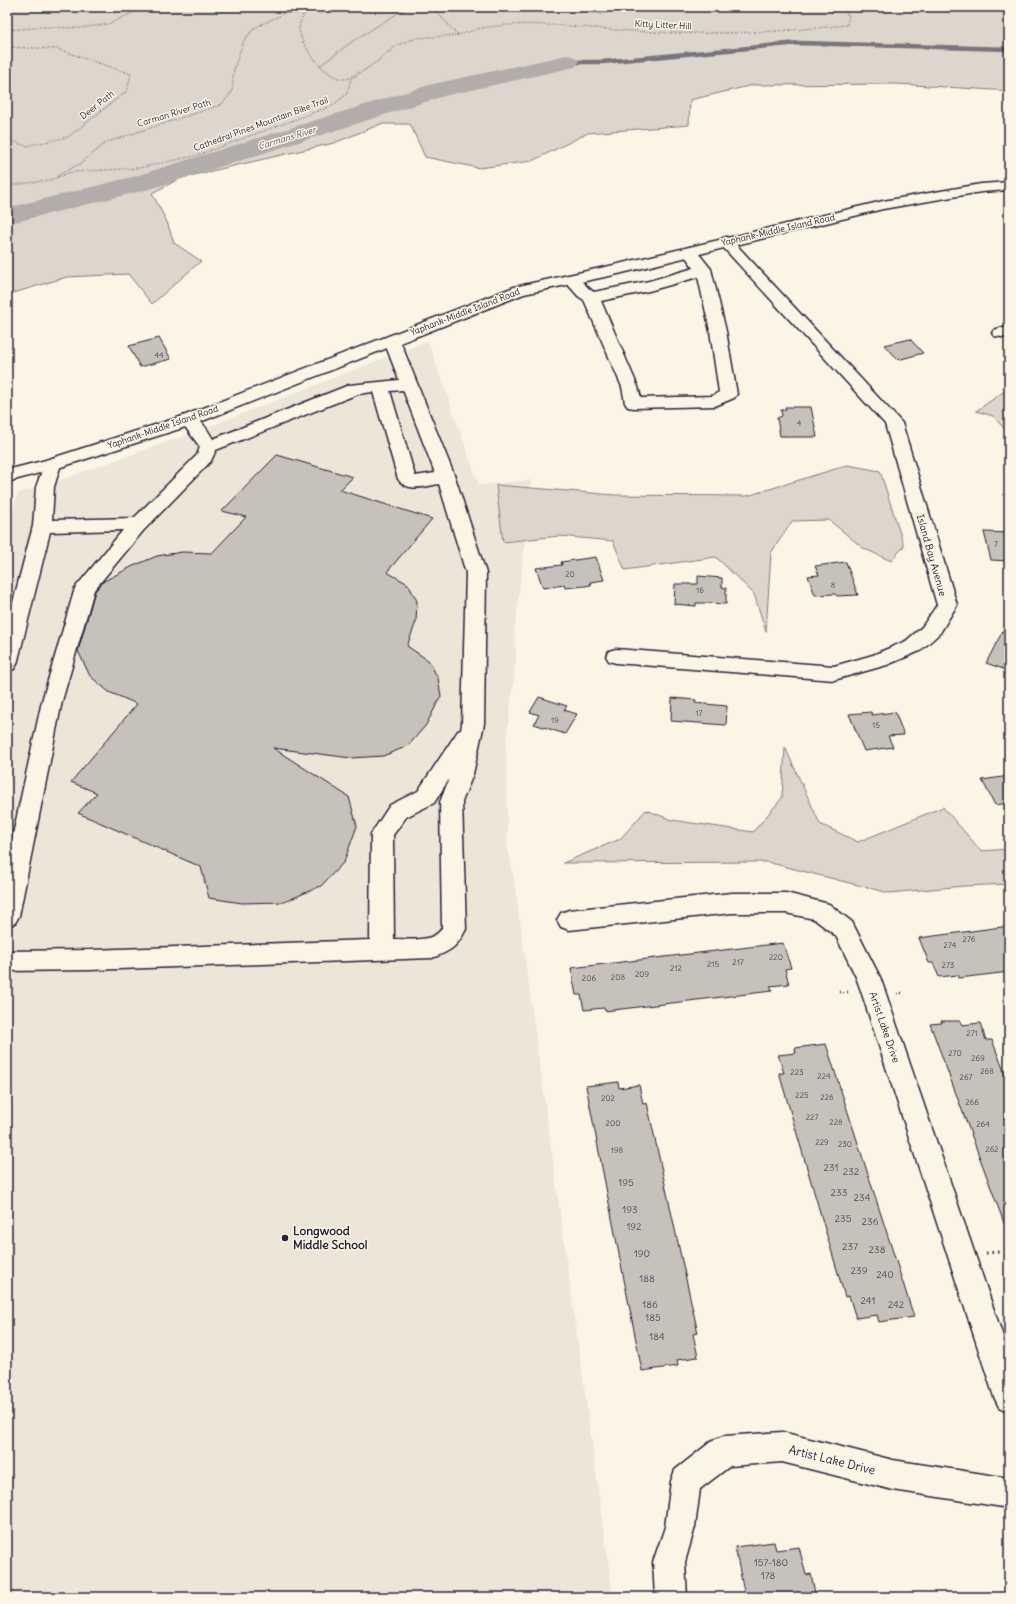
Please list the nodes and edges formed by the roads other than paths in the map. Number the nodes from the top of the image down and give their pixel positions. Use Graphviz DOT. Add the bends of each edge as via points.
graph roads {
  1 [pos="1009,186"];
  2 [pos="726,242"];
  3 [pos="690,252"];
  4 [pos="703,269"];
  5 [pos="571,279"];
  6 [pos="591,297"];
  7 [pos="392,341"];
  8 [pos="410,384"];
  9 [pos="380,387"];
  10 [pos="190,420"];
  11 [pos="209,447"];
  12 [pos="52,464"];
  13 [pos="7,476"];
  14 [pos="446,478"];
  15 [pos="139,524"];
  16 [pos="42,526"];
  17 [pos="616,656"];
  18 [pos="7,664"];
  19 [pos="473,724"];
  20 [pos="7,916"];
  21 [pos="569,920"];
  22 [pos="382,950"];
  23 [pos="7,961"];
  24 [pos="1009,1398"];
  25 [pos="1009,1493"];
  26 [pos="672,1597"];
  1 -- 2 [label="street, Yaphank-Middle Island Road" via="981,188 883,205"];
  2 -- 3 [label="street, Yaphank-Middle Island Road"];
  2 -- 17 [label="street, Island Bay Avenue" via="893,423 947,605 921,641 901,652 860,667 834,672"];
  3 -- 4 [label="street"];
  3 -- 5 [label="street, Yaphank-Middle Island Road"];
  4 -- 6 [label="street" via="683,277"];
  4 -- 6 [label="street" via="711,296 728,394 716,401 634,403 630,387"];
  5 -- 6 [label="street"];
  5 -- 7 [label="street, Yaphank-Middle Island Road" via="520,290"];
  7 -- 8 [label="street"];
  7 -- 10 [label="street, Yaphank-Middle Island Road"];
  8 -- 9 [label="street"];
  8 -- 14 [label="street"];
  9 -- 11 [label="street" via="354,389"];
  9 -- 14 [label="street" via="407,479 411,482"];
  10 -- 11 [label="street"];
  10 -- 12 [label="street, Yaphank-Middle Island Road"];
  11 -- 15 [label="street" via="205,457"];
  12 -- 13 [label="street, Yaphank-Middle Island Road"];
  12 -- 16 [label="street" via="45,487"];
  14 -- 19 [label="street" via="476,573"];
  15 -- 16 [label="street"];
  15 -- 20 [label="street" via="85,588 52,701"];
  16 -- 18 [label="street"];
  19 -- 22 [label="street" via="426,797 398,811 382,834"];
  19 -- 22 [label="street" via="462,774 450,802 454,929 449,938 432,948"];
  21 -- 24 [label="street, Artist Lake Drive" via="732,903 786,903 821,911 844,929 873,991"];
  22 -- 23 [label="street"];
  25 -- 26 [label="street, Artist Lake Drive" via="893,1475 782,1447 724,1451 686,1480 680,1527 669,1562"];
}
